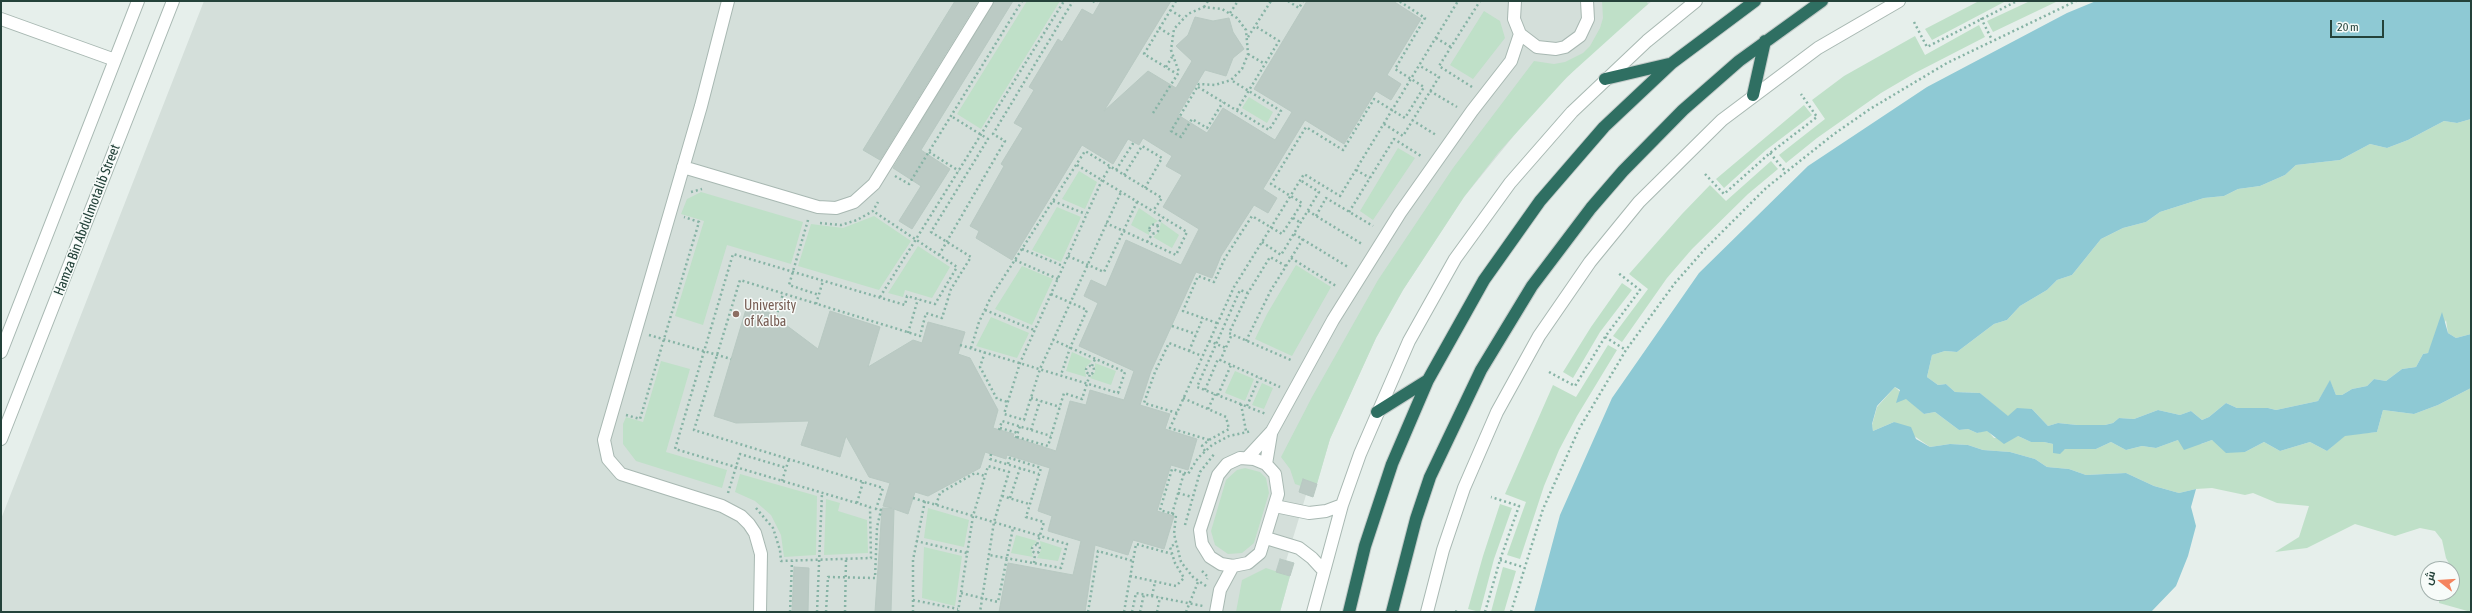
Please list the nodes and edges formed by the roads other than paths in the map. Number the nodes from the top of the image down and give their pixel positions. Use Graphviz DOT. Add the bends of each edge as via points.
graph roads {
  1 [pos="138,1"];
  2 [pos="172,1"];
  3 [pos="728,1"];
  4 [pos="987,1"];
  5 [pos="1515,1"];
  6 [pos="1586,1"];
  7 [pos="1696,1"];
  8 [pos="1755,1"];
  9 [pos="1822,1"];
  10 [pos="1899,1"];
  11 [pos="1,19"];
  12 [pos="1520,34"];
  13 [pos="1765,41"];
  14 [pos="1537,47"];
  15 [pos="115,60"];
  16 [pos="1511,61"];
  17 [pos="1672,63"];
  18 [pos="1605,79"];
  19 [pos="1753,95"];
  20 [pos="683,167"];
  21 [pos="1,352"];
  22 [pos="1428,380"];
  23 [pos="1377,412"];
  24 [pos="1272,431"];
  25 [pos="1,439"];
  26 [pos="1247,458"];
  27 [pos="1266,464"];
  28 [pos="1342,505"];
  29 [pos="1275,506"];
  30 [pos="1266,538"];
  31 [pos="1216,561"];
  32 [pos="1233,566"];
  33 [pos="1323,570"];
  34 [pos="1220,590"];
  35 [pos="760,612"];
  36 [pos="1216,612"];
  37 [pos="1313,612"];
  38 [pos="1349,612"];
  39 [pos="1392,612"];
  40 [pos="1427,612"];
  1 -- 15 [label="street"];
  2 -- 25 [label="street, Hamza Bin Abdulmotalib Street"];
  3 -- 20 [label="street"];
  4 -- 20 [label="street" via="874,184 862,198 836,208 818,207"];
  5 -- 12 [label="street" via="1514,19"];
  6 -- 14 [label="street" via="1588,19 1585,28 1576,39 1565,47 1556,49"];
  7 -- 18 [label="street"];
  8 -- 17 [label="highway"];
  9 -- 13 [label="highway"];
  10 -- 19 [label="street" via="1818,48"];
  11 -- 15 [label="street"];
  12 -- 14 [label="street"];
  12 -- 16 [label="street"];
  13 -- 19 [label="highway"];
  13 -- 39 [label="highway" via="1710,85 1642,151 1591,208 1532,286 1481,370 1433,471 1416,519"];
  14 -- 16 [label="street"];
  15 -- 21 [label="street"];
  16 -- 24 [label="street" via="1400,213 1333,320"];
  17 -- 18 [label="highway"];
  17 -- 22 [label="highway" via="1604,127 1540,201 1484,280"];
  18 -- 23 [label="street" via="1540,147 1482,220 1431,300 1409,341"];
  19 -- 40 [label="street" via="1693,146 1639,202 1590,262 1538,336 1497,412 1477,456 1443,550"];
  20 -- 35 [label="street" via="605,431 604,445 608,459 621,474 722,506 741,516 749,524 755,533 761,554"];
  22 -- 23 [label="highway"];
  22 -- 38 [label="highway" via="1379,500"];
  23 -- 28 [label="street"];
  24 -- 26 [label="street"];
  24 -- 27 [label="street"];
  26 -- 27 [label="street"];
  26 -- 31 [label="street" via="1233,461 1222,470 1215,482 1202,523 1202,544 1210,557"];
  27 -- 29 [label="street" via="1277,481 1278,494"];
  28 -- 29 [label="street" via="1326,511 1309,513"];
  28 -- 33 [label="street"];
  29 -- 30 [label="street"];
  30 -- 32 [label="street" via="1260,553 1254,559"];
  30 -- 33 [label="street" via="1299,548"];
  31 -- 32 [label="street"];
  31 -- 34 [label="street"];
  32 -- 34 [label="street"];
  33 -- 37 [label="street"];
  34 -- 36 [label="street"];
}
